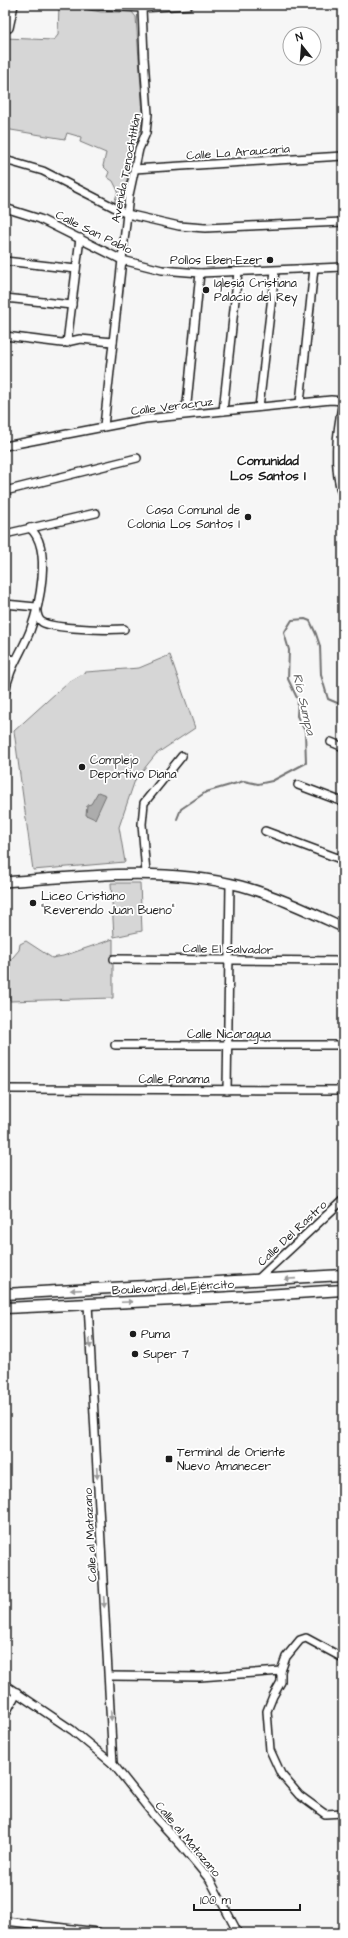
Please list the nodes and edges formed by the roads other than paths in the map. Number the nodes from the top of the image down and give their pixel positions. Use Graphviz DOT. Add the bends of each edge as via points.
graph roads {
  1 [pos="14,5"];
  2 [pos="90,5"];
  3 [pos="189,5"];
  4 [pos="142,8"];
  5 [pos="9,28"];
  6 [pos="343,156"];
  7 [pos="5,160"];
  8 [pos="134,169"];
  9 [pos="5,208"];
  10 [pos="127,214"];
  11 [pos="343,222"];
  12 [pos="80,238"];
  13 [pos="122,260"];
  14 [pos="5,261"];
  15 [pos="343,267"];
  16 [pos="314,268"];
  17 [pos="76,269"];
  18 [pos="275,271"];
  19 [pos="238,272"];
  20 [pos="200,274"];
  21 [pos="5,298"];
  22 [pos="72,305"];
  23 [pos="5,336"];
  24 [pos="114,342"];
  25 [pos="67,343"];
  26 [pos="343,401"];
  27 [pos="300,403"];
  28 [pos="259,407"];
  29 [pos="223,411"];
  30 [pos="178,415"];
  31 [pos="104,426"];
  32 [pos="5,446"];
  33 [pos="137,458"];
  34 [pos="5,490"];
  35 [pos="343,497"];
  36 [pos="96,514"];
  37 [pos="30,528"];
  38 [pos="5,534"];
  39 [pos="5,604"];
  40 [pos="36,608"];
  41 [pos="124,629"];
  42 [pos="5,658"];
  43 [pos="15,660"];
  44 [pos="5,694"];
  45 [pos="331,742"];
  46 [pos="343,747"];
  47 [pos="182,756"];
  48 [pos="298,785"];
  49 [pos="343,802"];
  50 [pos="265,831"];
  51 [pos="343,860"];
  52 [pos="146,873"];
  53 [pos="5,882"];
  54 [pos="230,884"];
  55 [pos="343,927"];
  56 [pos="114,958"];
  57 [pos="229,960"];
  58 [pos="343,961"];
  59 [pos="115,1045"];
  60 [pos="228,1045"];
  61 [pos="343,1046"];
  62 [pos="5,1089"];
  63 [pos="227,1090"];
  64 [pos="343,1090"];
  65 [pos="343,1200"];
  66 [pos="339,1276"];
  67 [pos="312,1278"];
  68 [pos="256,1281"];
  69 [pos="230,1282"];
  70 [pos="339,1290"];
  71 [pos="311,1292"];
  72 [pos="5,1294"];
  73 [pos="88,1304"];
  74 [pos="5,1308"];
  75 [pos="343,1658"];
  76 [pos="281,1671"];
  77 [pos="109,1676"];
  78 [pos="5,1685"];
  79 [pos="17,1692"];
  80 [pos="5,1715"];
  81 [pos="113,1764"];
  82 [pos="343,1813"];
  83 [pos="5,1921"];
  84 [pos="98,1932"];
  85 [pos="238,1933"];
  1 -- 5 [label="street"];
  2 -- 4 [label="street"];
  3 -- 4 [label="street"];
  4 -- 8 [label="street, Avenida Tenochtitlán" via="148,114 146,133"];
  6 -- 8 [label="street, Calle La Araucaria"];
  7 -- 10 [label="street" via="43,171"];
  8 -- 10 [label="street, Avenida Tenochtitlán"];
  9 -- 12 [label="street, Calle San Pablo" via="40,218"];
  10 -- 11 [label="street" via="179,226 205,228"];
  10 -- 13 [label="street, Avenida Tenochtitlán"];
  12 -- 13 [label="street, Calle San Pablo"];
  12 -- 17 [label="street"];
  13 -- 20 [label="street, Calle San Pablo" via="162,270"];
  13 -- 24 [label="street, Avenida Tenochtitlán"];
  14 -- 17 [label="street"];
  15 -- 16 [label="street, Calle San Pablo"];
  16 -- 18 [label="street, Calle San Pablo"];
  16 -- 27 [label="street"];
  17 -- 22 [label="street"];
  18 -- 19 [label="street, Calle San Pablo"];
  18 -- 28 [label="street"];
  19 -- 20 [label="street, Calle San Pablo"];
  19 -- 29 [label="street"];
  20 -- 30 [label="street" via="186,403"];
  21 -- 22 [label="street"];
  22 -- 25 [label="street"];
  23 -- 25 [label="street"];
  24 -- 25 [label="street" via="80,339"];
  24 -- 31 [label="street, Avenida Tenochtitlán"];
  26 -- 27 [label="street, Calle Veracruz"];
  26 -- 35 [label="street" via="337,454 337,474"];
  27 -- 28 [label="street, Calle Veracruz"];
  28 -- 29 [label="street, Calle Veracruz"];
  29 -- 30 [label="street, Calle Veracruz"];
  30 -- 31 [label="street, Calle Veracruz"];
  31 -- 32 [label="street, Calle Veracruz"];
  33 -- 34 [label="street"];
  36 -- 37 [label="street"];
  37 -- 38 [label="street"];
  37 -- 40 [label="street" via="37,536 44,570"];
  39 -- 40 [label="street"];
  40 -- 41 [label="street" via="43,622 93,629"];
  40 -- 43 [label="street" via="30,630"];
  42 -- 43 [label="street"];
  43 -- 44 [label="street" via="9,671"];
  45 -- 46 [label="street"];
  47 -- 52 [label="street" via="144,803 142,824"];
  48 -- 49 [label="street"];
  50 -- 51 [label="street"];
  52 -- 53 [label="main road" via="95,874"];
  52 -- 54 [label="main road" via="201,878"];
  54 -- 55 [label="main road" via="273,896"];
  54 -- 57 [label="street"];
  56 -- 57 [label="street, Calle El Salvador"];
  57 -- 58 [label="street, Calle El Salvador"];
  57 -- 60 [label="street"];
  59 -- 60 [label="street, Calle Nicaragua"];
  60 -- 61 [label="street, Calle Nicaragua"];
  60 -- 63 [label="street"];
  62 -- 63 [label="street, Calle Panama"];
  63 -- 64 [label="street, Calle Panama"];
  65 -- 68 [label="street, Calle Del Rastro"];
  66 -- 67 [label="highway, Boulevard del Ejército"];
  66 -- 70 [label="highway" via="329,1280 328,1285"];
  67 -- 68 [label="highway, Boulevard del Ejército, one-way"];
  67 -- 71 [label="highway" via="320,1286"];
  68 -- 69 [label="highway, Boulevard del Ejército"];
  69 -- 72 [label="highway, Boulevard del Ejército, one-way"];
  69 -- 73 [label="highway" via="213,1289 98,1294 91,1297"];
  70 -- 71 [label="highway, Boulevard del Ejército"];
  73 -- 71 [label="highway, Boulevard del Ejército, one-way"];
  73 -- 74 [label="highway, Boulevard del Ejército"];
  73 -- 77 [label="street, Calle al Matazano, one-way"];
  75 -- 76 [label="street" via="302,1638 286,1657"];
  76 -- 77 [label="street" via="200,1677"];
  76 -- 82 [label="street" via="281,1682 268,1711 270,1750 281,1774 299,1795 326,1814"];
  77 -- 81 [label="street, Calle al Matazano, one-way"];
  78 -- 79 [label="street, Calle al Matazano"];
  79 -- 80 [label="street"];
  79 -- 81 [label="street, Calle al Matazano" via="72,1730"];
  81 -- 85 [label="street, Calle al Matazano" via="210,1880"];
  83 -- 84 [label="street"];
}
